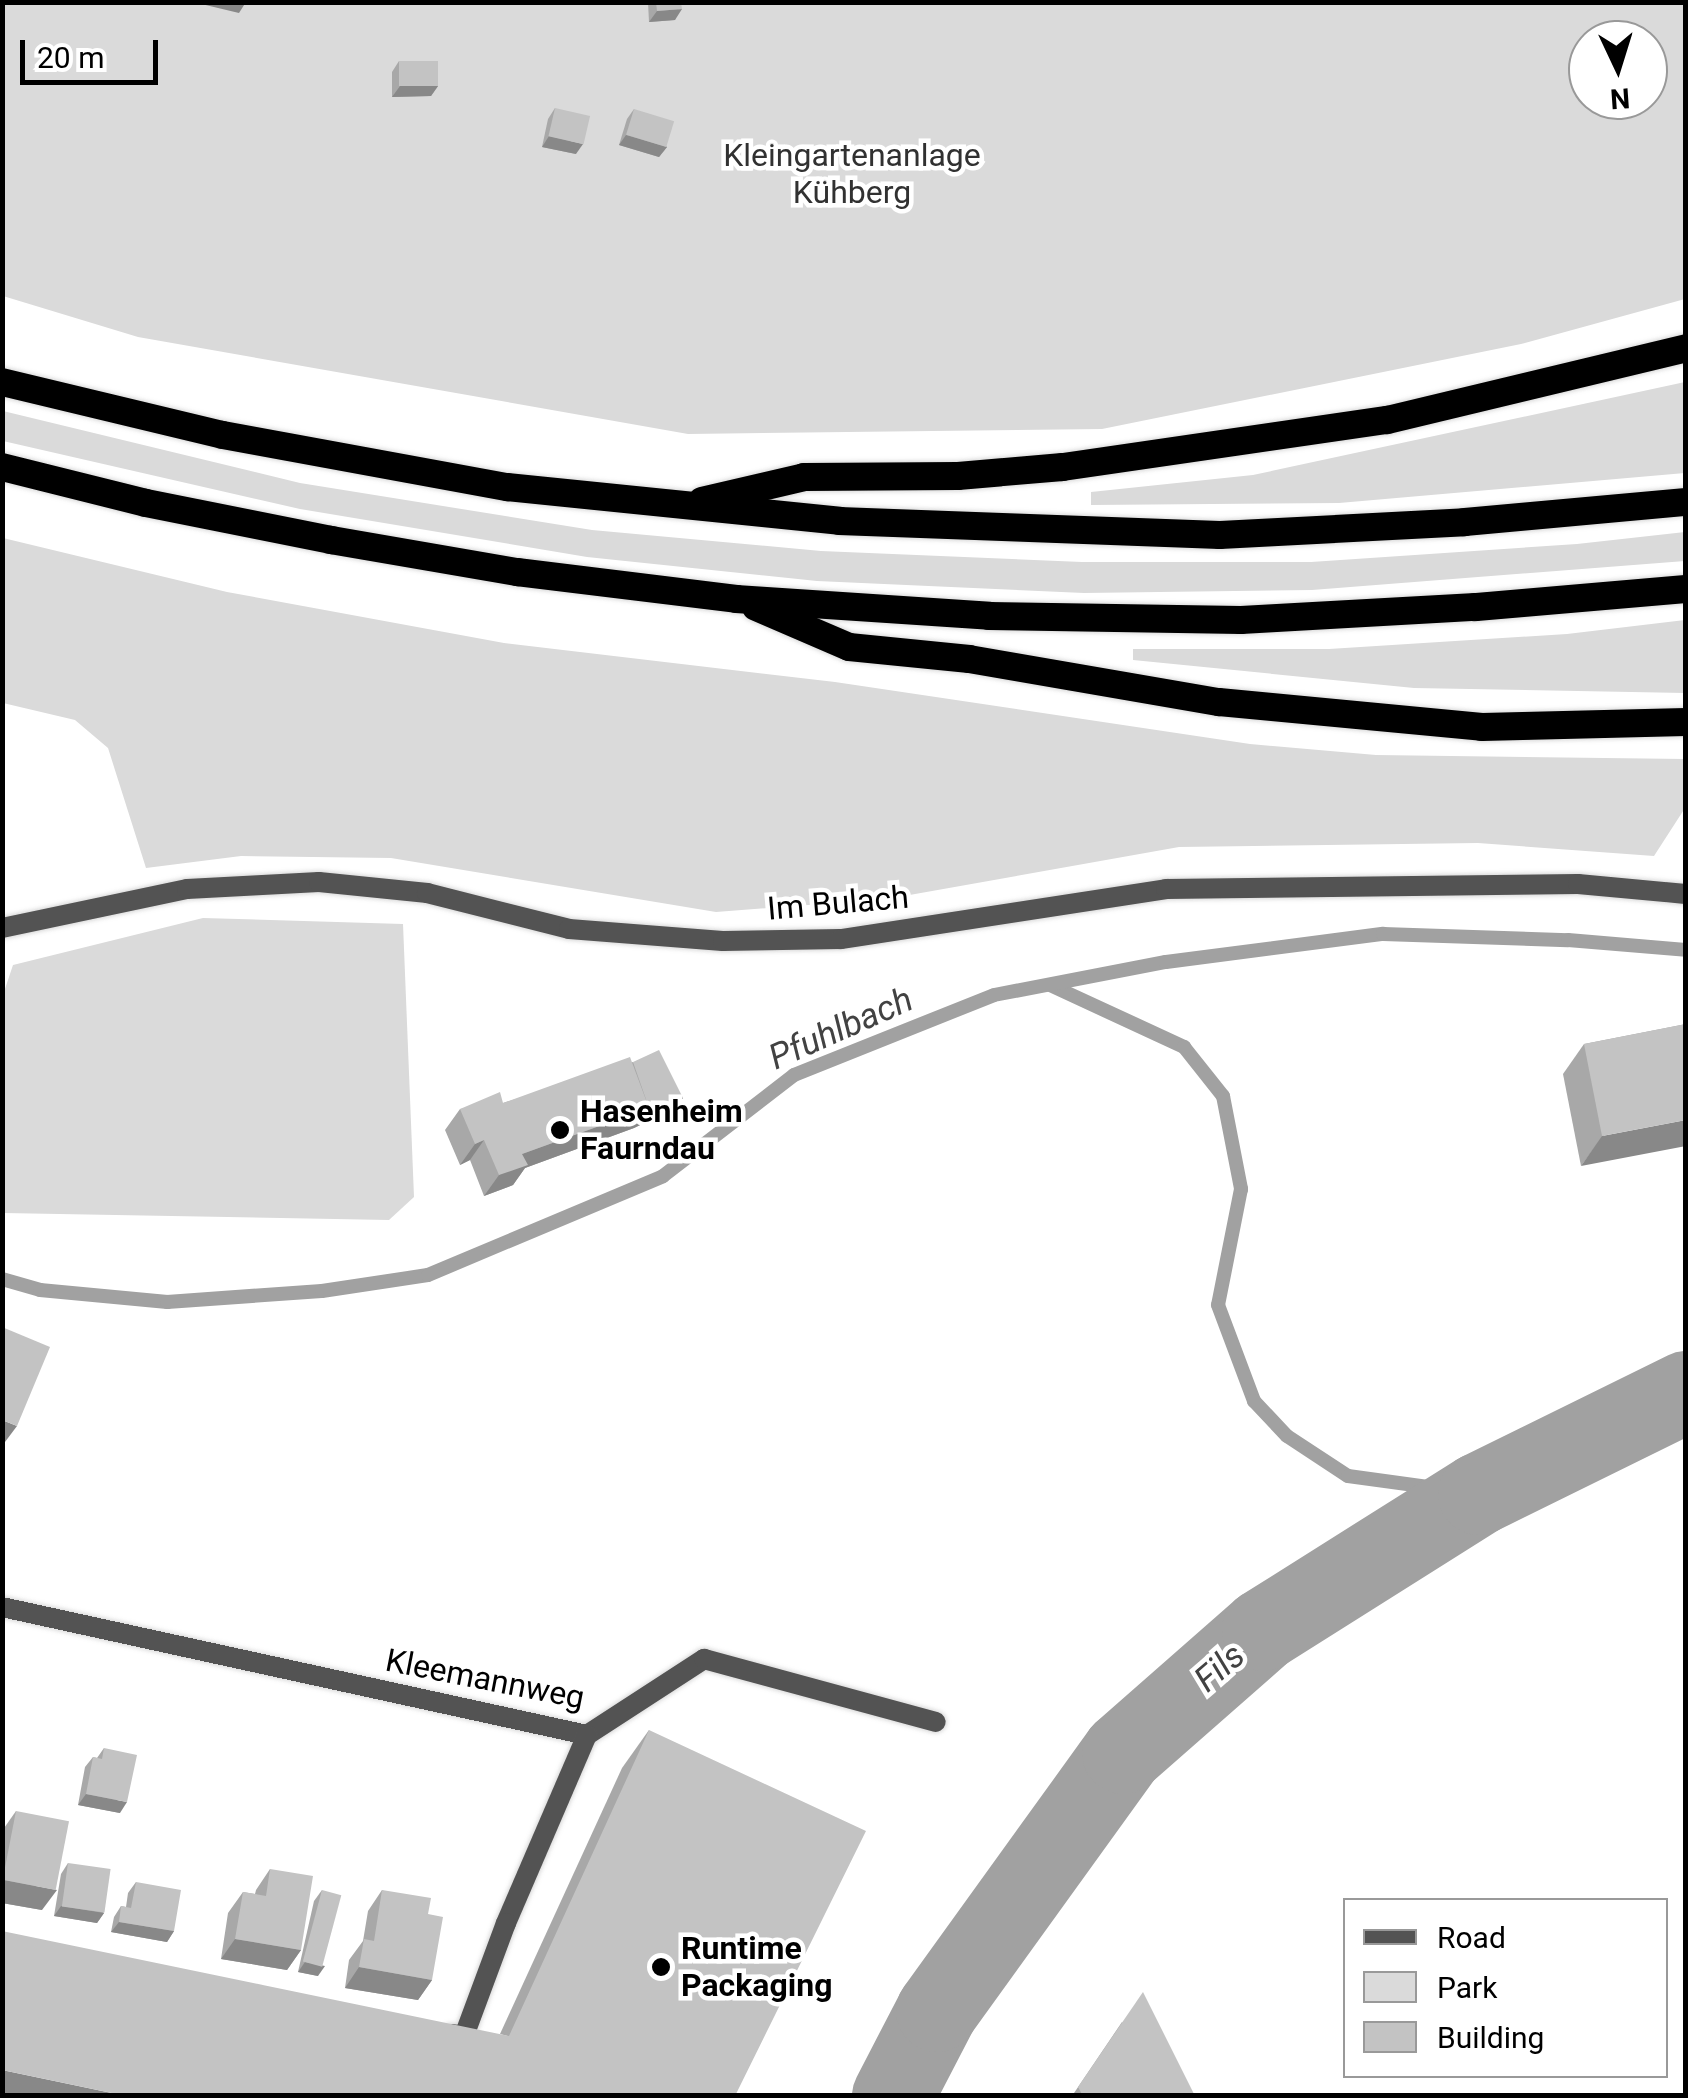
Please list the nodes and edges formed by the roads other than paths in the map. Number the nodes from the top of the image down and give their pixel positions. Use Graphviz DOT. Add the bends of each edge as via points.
graph roads {
  1 [pos="1686,348"];
  2 [pos="2,382"];
  3 [pos="2,467"];
  4 [pos="1686,502"];
  5 [pos="674,507"];
  6 [pos="1686,588"];
  7 [pos="736,599"];
  8 [pos="1686,722"];
  9 [pos="1686,894"];
  10 [pos="2,928"];
  11 [pos="2,1607"];
  12 [pos="936,1722"];
  13 [pos="587,1734"];
  14 [pos="425,2028"];
  1 -- 5 [label="highway" via="1388,420 1063,467 804,477"];
  2 -- 5 [label="highway" via="242,439 506,487"];
  3 -- 7 [label="highway" via="331,540"];
  4 -- 5 [label="highway" via="1220,535 988,529"];
  6 -- 7 [label="highway" via="1241,620 989,616"];
  7 -- 8 [label="highway" via="849,647 969,659 1219,702 1482,727"];
  9 -- 10 [label="street, Im Bulach" via="1578,884 1166,888 841,939 723,941 569,929 427,892 319,882 188,889"];
  11 -- 13 [label="street, Kleemannweg"];
  12 -- 13 [label="street, Kleemannweg" via="704,1659"];
  13 -- 14 [label="street" via="464,2036"];
}
